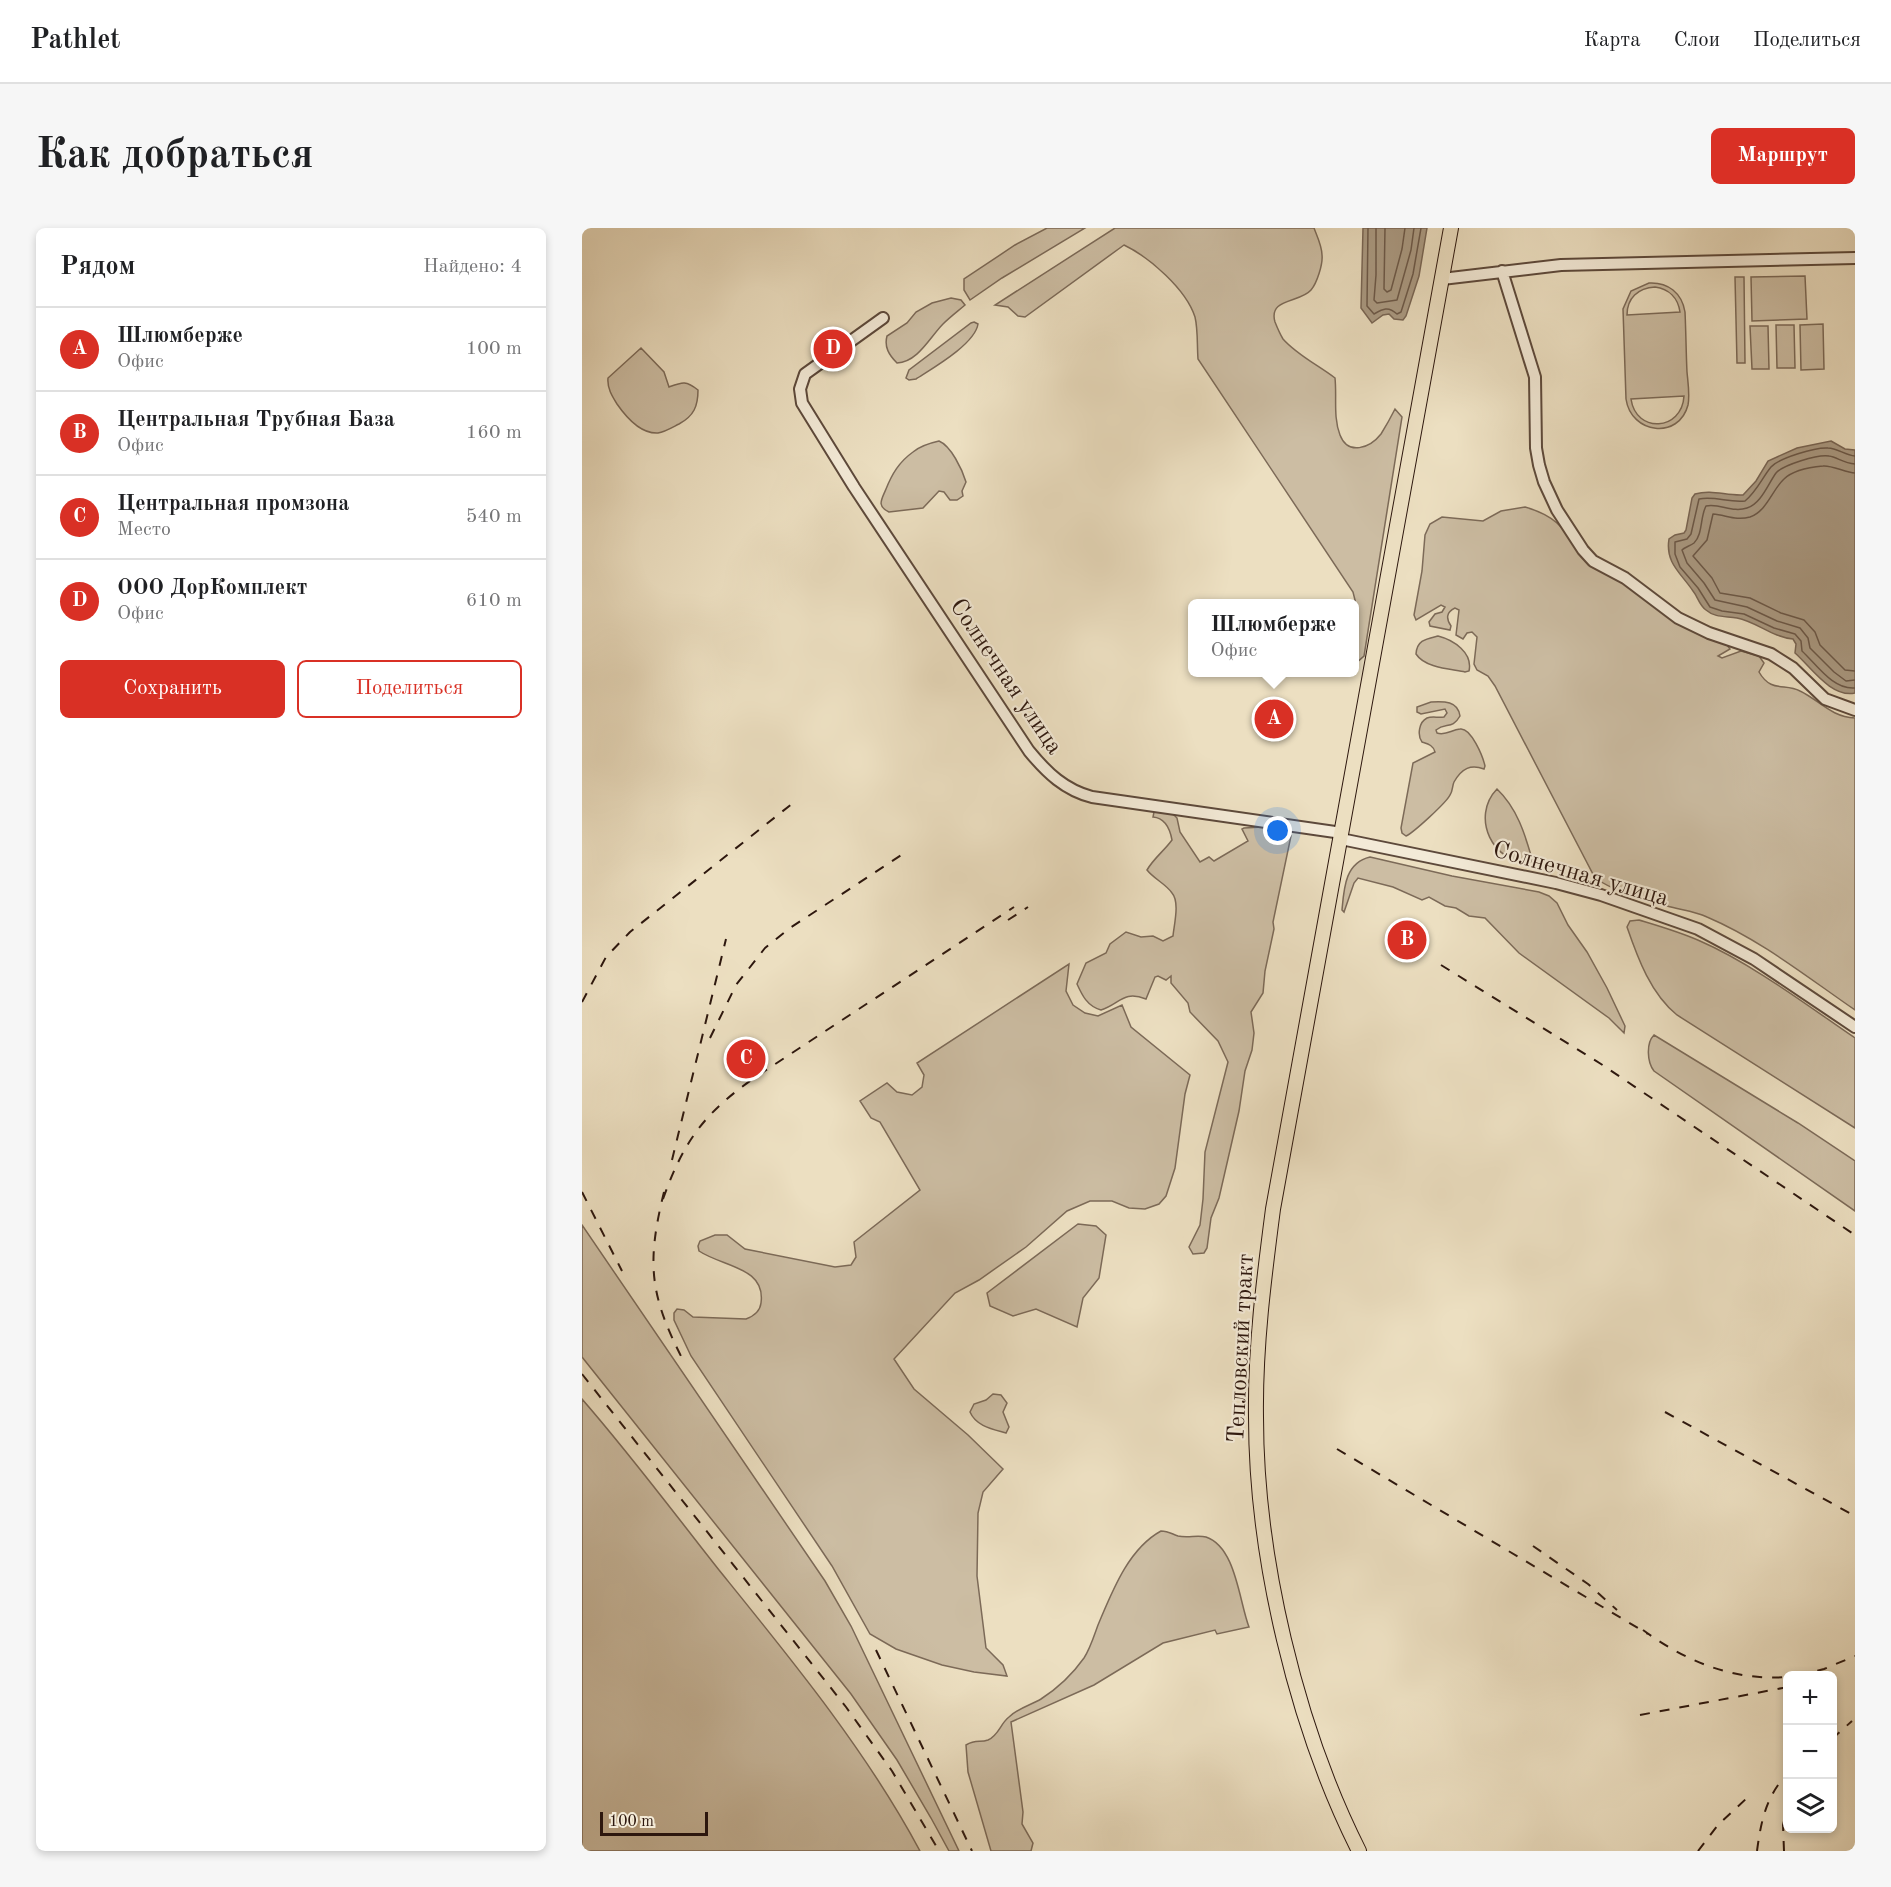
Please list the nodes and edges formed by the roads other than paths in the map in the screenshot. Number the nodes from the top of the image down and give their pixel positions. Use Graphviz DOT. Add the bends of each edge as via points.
graph roads {
  1 [pos="1451,228"];
  2 [pos="1855,258"];
  3 [pos="1502,271"];
  4 [pos="1442,279"];
  5 [pos="883,318"];
  6 [pos="1855,710"];
  7 [pos="1342,836"];
  8 [pos="1855,1027"];
  9 [pos="1359,1851"];
  1 -- 4 [label="main road, Тепловский тракт"];
  2 -- 3 [label="street" via="1561,265"];
  3 -- 4 [label="street"];
  3 -- 6 [label="street" via="1535,376 1536,448 1542,474 1557,510 1586,555 1625,578 1678,618 1771,654 1793,668 1825,699"];
  4 -- 7 [label="main road, Тепловский тракт"];
  5 -- 7 [label="street, Солнечная улица" via="805,374 800,389 804,408 1044,769 1058,782 1092,797"];
  7 -- 8 [label="street, Солнечная улица" via="1556,883 1698,929 1754,959"];
  7 -- 9 [label="main road, Тепловский тракт" via="1273,1209 1262,1297 1256,1420 1264,1532 1287,1649 1316,1747"];
}
